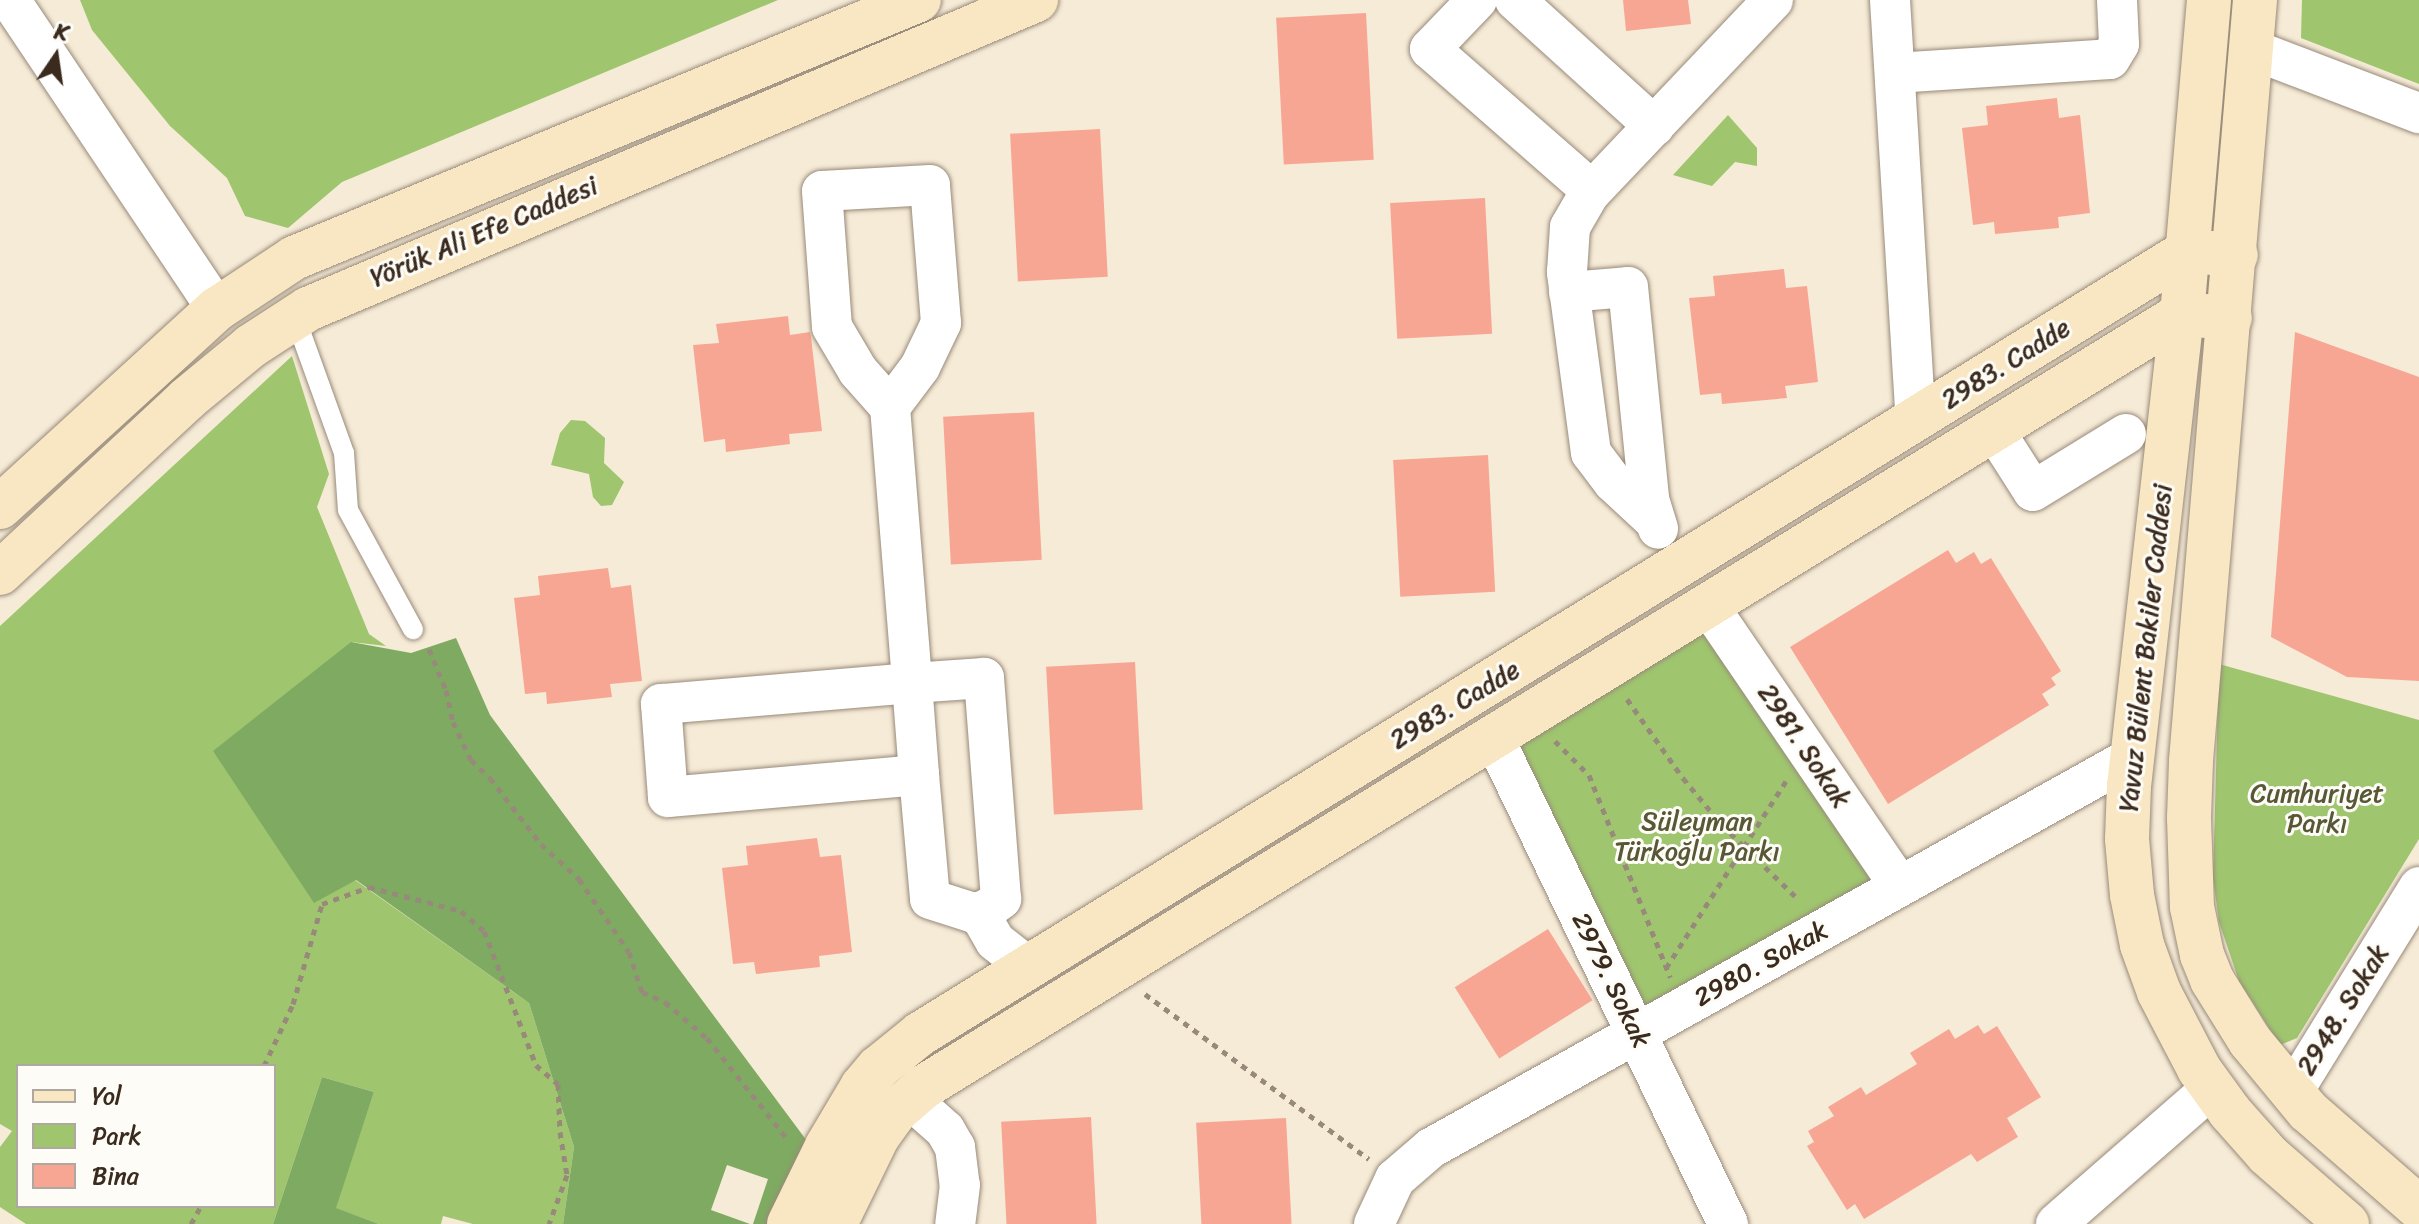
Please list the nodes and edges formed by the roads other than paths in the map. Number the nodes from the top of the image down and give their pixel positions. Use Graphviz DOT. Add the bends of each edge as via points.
graph roads {
  1 [pos="10,0"];
  2 [pos="919,0"];
  3 [pos="1036,0"];
  4 [pos="1477,0"];
  5 [pos="1515,0"];
  6 [pos="1773,0"];
  7 [pos="1890,0"];
  8 [pos="2117,0"];
  9 [pos="2255,0"];
  10 [pos="2207,21"];
  11 [pos="2251,49"];
  12 [pos="1895,73"];
  13 [pos="2419,113"];
  14 [pos="1654,126"];
  15 [pos="1592,191"];
  16 [pos="2188,251"];
  17 [pos="2236,255"];
  18 [pos="1569,292"];
  19 [pos="217,309"];
  20 [pos="2182,314"];
  21 [pos="295,317"];
  22 [pos="2230,318"];
  23 [pos="251,346"];
  24 [pos="890,407"];
  25 [pos="1916,420"];
  26 [pos="1994,430"];
  27 [pos="2126,434"];
  28 [pos="0,507"];
  29 [pos="1653,519"];
  30 [pos="1683,565"];
  31 [pos="0,573"];
  32 [pos="1708,605"];
  33 [pos="413,629"];
  34 [pos="912,683"];
  35 [pos="1510,726"];
  36 [pos="2132,757"];
  37 [pos="919,775"];
  38 [pos="1900,886"];
  39 [pos="2419,887"];
  40 [pos="979,913"];
  41 [pos="1027,966"];
  42 [pos="1637,1033"];
  43 [pos="2212,1088"];
  44 [pos="2292,1093"];
  45 [pos="881,1110"];
  46 [pos="2419,1208"];
  47 [pos="2338,1221"];
  48 [pos="789,1224"];
  49 [pos="835,1224"];
  50 [pos="955,1224"];
  51 [pos="1374,1224"];
  52 [pos="1728,1224"];
  53 [pos="2056,1224"];
  1 -- 19 [label="street"];
  2 -- 19 [label="street, Yörük Ali Efe Caddesi" via="322,246"];
  3 -- 21 [label="street, Yörük Ali Efe Caddesi" via="337,294"];
  4 -- 15 [label="street" via="1430,49"];
  5 -- 14 [label="street"];
  6 -- 14 [label="street"];
  7 -- 12 [label="street"];
  8 -- 12 [label="street" via="2119,44 2112,58"];
  9 -- 11 [label="street, Yavuz Bülent Bakiler Caddesi"];
  10 -- 11 [label="street"];
  10 -- 16 [label="street, Yavuz Bülent Bakiler Caddesi"];
  11 -- 13 [label="street"];
  11 -- 17 [label="street, Yavuz Bülent Bakiler Caddesi"];
  12 -- 25 [label="street"];
  14 -- 15 [label="street"];
  15 -- 18 [label="street" via="1577,210 1569,234"];
  16 -- 17 [label="street"];
  16 -- 20 [label="street, Yavuz Bülent Bakiler Caddesi"];
  16 -- 25 [label="street, 2983. Cadde"];
  17 -- 22 [label="street, Yavuz Bülent Bakiler Caddesi"];
  18 -- 29 [label="street" via="1591,453"];
  18 -- 29 [label="street" via="1628,287"];
  19 -- 23 [label="street"];
  19 -- 28 [label="street, Yörük Ali Efe Caddesi"];
  20 -- 22 [label="street"];
  20 -- 26 [label="street, 2983. Cadde"];
  20 -- 36 [label="street, Yavuz Bülent Bakiler Caddesi"];
  21 -- 23 [label="street, Yörük Ali Efe Caddesi"];
  21 -- 33 [label="lane" via="344,453 348,510"];
  22 -- 44 [label="street, Yavuz Bülent Bakiler Caddesi" via="2191,761 2192,907 2212,980 2250,1041"];
  23 -- 31 [label="street, Yörük Ali Efe Caddesi"];
  24 -- 24 [label="street" via="920,367 941,323 930,185 822,191 832,327 858,371"];
  24 -- 34 [label="street"];
  25 -- 30 [label="street, 2983. Cadde"];
  26 -- 27 [label="street" via="2033,491"];
  26 -- 32 [label="street, 2983. Cadde"];
  29 -- 30 [label="street"];
  30 -- 32 [label="street"];
  30 -- 41 [label="street, 2983. Cadde"];
  32 -- 35 [label="street, 2983. Cadde"];
  32 -- 38 [label="street, 2981. Sokak"];
  34 -- 37 [label="street"];
  34 -- 37 [label="street" via="661,704 668,797"];
  34 -- 40 [label="street" via="984,678 1003,893"];
  35 -- 42 [label="street, 2979. Sokak"];
  35 -- 45 [label="street, 2983. Cadde"];
  36 -- 38 [label="street, 2980. Sokak"];
  36 -- 43 [label="street, Yavuz Bülent Bakiler Caddesi" via="2127,839 2136,921 2168,1013"];
  37 -- 40 [label="street" via="930,899"];
  38 -- 42 [label="street, 2980. Sokak"];
  39 -- 44 [label="street, 2948. Sokak"];
  40 -- 41 [label="street" via="995,941"];
  41 -- 45 [label="street, 2983. Cadde" via="878,1068"];
  42 -- 51 [label="street, 2980. Sokak" via="1431,1148 1395,1179"];
  42 -- 52 [label="street, 2979. Sokak"];
  43 -- 47 [label="street, Yavuz Bülent Bakiler Caddesi" via="2268,1155"];
  43 -- 53 [label="street"];
  44 -- 46 [label="street, Yavuz Bülent Bakiler Caddesi" via="2335,1138"];
  45 -- 48 [label="street, 2983. Cadde" via="809,1180"];
  45 -- 49 [label="street, 2983. Cadde"];
  45 -- 50 [label="street" via="945,1130 955,1147 960,1185"];
}
